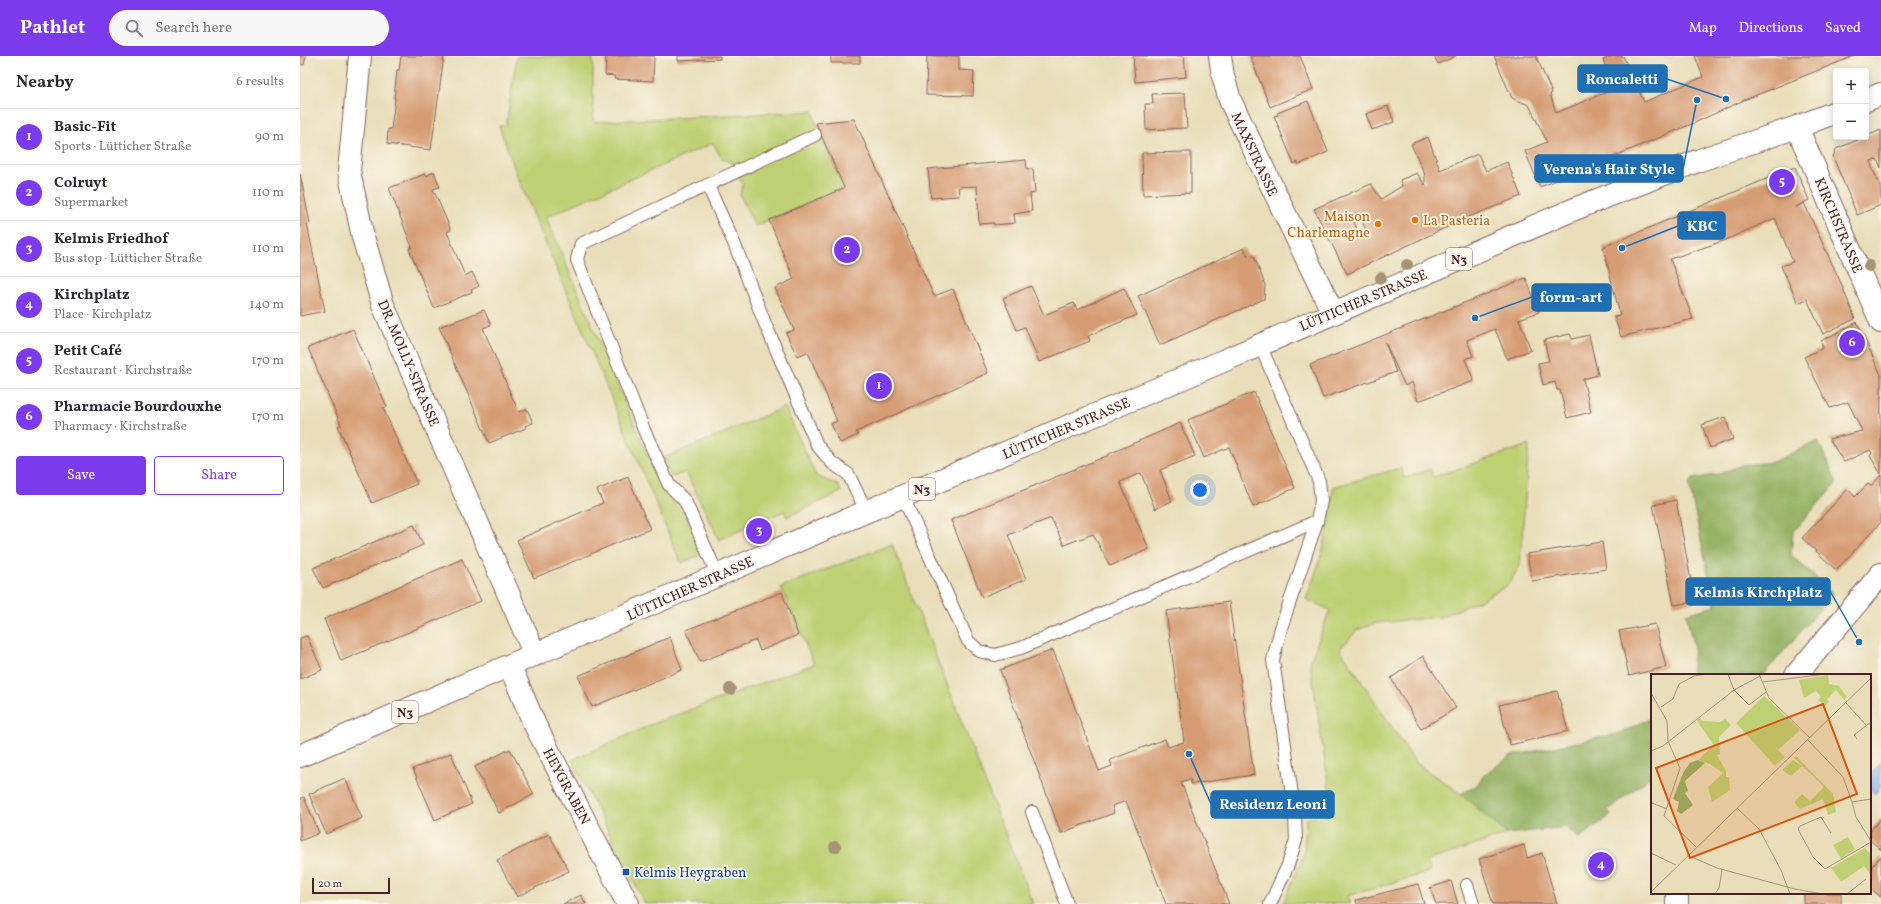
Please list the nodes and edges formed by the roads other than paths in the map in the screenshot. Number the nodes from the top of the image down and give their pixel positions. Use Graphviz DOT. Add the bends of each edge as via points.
graph roads {
  1 [pos="360,56"];
  2 [pos="1220,56"];
  3 [pos="1881,94"];
  4 [pos="1869,99"];
  5 [pos="1833,113"];
  6 [pos="1797,128"];
  7 [pos="815,135"];
  8 [pos="708,186"];
  9 [pos="1333,313"];
  10 [pos="1881,322"];
  11 [pos="1260,345"];
  12 [pos="903,497"];
  13 [pos="867,512"];
  14 [pos="1317,521"];
  15 [pos="1881,574"];
  16 [pos="718,576"];
  17 [pos="535,655"];
  18 [pos="510,666"];
  19 [pos="1797,674"];
  20 [pos="300,756"];
  21 [pos="1032,812"];
  22 [pos="1466,885"];
  23 [pos="628,904"];
  24 [pos="1067,904"];
  25 [pos="1270,904"];
  26 [pos="1473,904"];
  1 -- 17 [label="main road, DR. MOLLY-STRASSE" via="349,171 363,237 383,305"];
  2 -- 9 [label="main road, MAXSTRASSE" via="1230,100"];
  3 -- 4 [label="main road"];
  5 -- 6 [label="main road, LÜTTICHER STRASSE / N3"];
  6 -- 9 [label="main road, LÜTTICHER STRASSE / N3" via="1700,160 1581,206"];
  6 -- 10 [label="main road, KIRCHSTRASSE"];
  7 -- 8 [label="lane"];
  8 -- 13 [label="lane" via="817,445 832,463 848,474"];
  8 -- 16 [label="lane" via="581,244 577,260 644,430 669,485 685,501"];
  9 -- 11 [label="main road, LÜTTICHER STRASSE / N3"];
  11 -- 12 [label="main road, LÜTTICHER STRASSE / N3"];
  11 -- 14 [label="lane" via="1319,481 1321,501"];
  12 -- 13 [label="main road, LÜTTICHER STRASSE / N3"];
  12 -- 14 [label="lane" via="968,641 979,651 995,655 1068,629"];
  13 -- 16 [label="main road, LÜTTICHER STRASSE / N3"];
  14 -- 25 [label="lane" via="1281,628 1273,660 1295,816 1296,840"];
  15 -- 19 [label="main road"];
  16 -- 17 [label="main road, LÜTTICHER STRASSE / N3"];
  17 -- 18 [label="main road, LÜTTICHER STRASSE / N3"];
  18 -- 20 [label="main road, LÜTTICHER STRASSE / N3"];
  18 -- 23 [label="main road, HEYGRABEN" via="534,722"];
  21 -- 24 [label="lane"];
  22 -- 26 [label="lane"];
}
